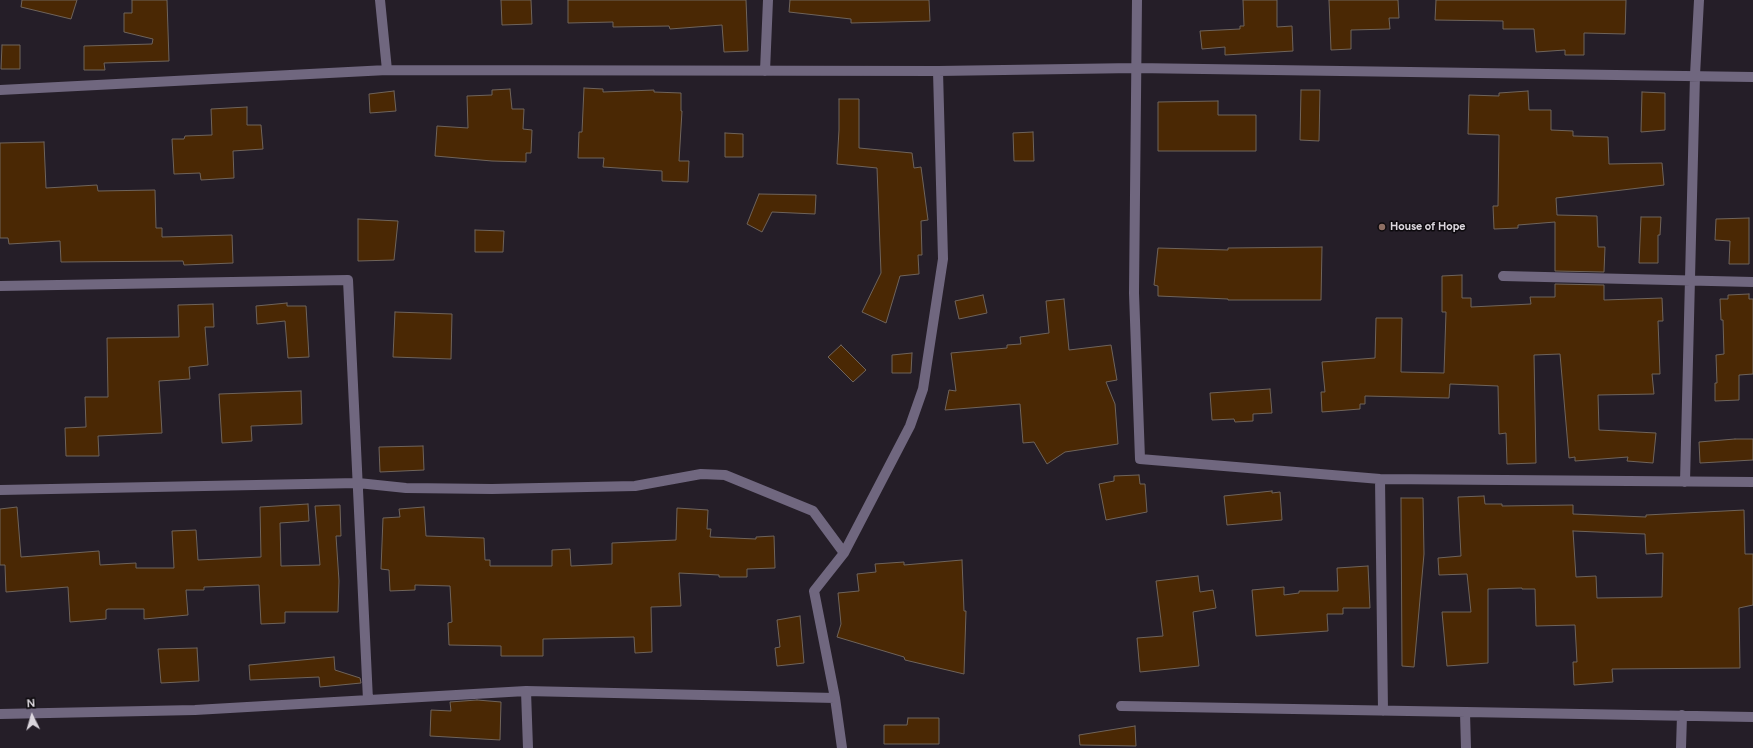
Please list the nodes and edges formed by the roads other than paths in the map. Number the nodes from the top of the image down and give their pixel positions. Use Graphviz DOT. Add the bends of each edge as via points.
graph roads {
  1 [pos="380,0"];
  2 [pos="768,0"];
  3 [pos="1136,0"];
  4 [pos="1699,0"];
  5 [pos="1135,68"];
  6 [pos="387,70"];
  7 [pos="766,71"];
  8 [pos="938,71"];
  9 [pos="1695,75"];
  10 [pos="1753,77"];
  11 [pos="0,90"];
  12 [pos="1503,276"];
  13 [pos="1691,280"];
  14 [pos="1753,282"];
  15 [pos="0,286"];
  16 [pos="1380,479"];
  17 [pos="1685,482"];
  18 [pos="1753,482"];
  19 [pos="358,483"];
  20 [pos="0,490"];
  21 [pos="844,553"];
  22 [pos="526,691"];
  23 [pos="835,698"];
  24 [pos="368,700"];
  25 [pos="1121,706"];
  26 [pos="1383,712"];
  27 [pos="1466,713"];
  28 [pos="0,714"];
  29 [pos="1682,715"];
  30 [pos="1753,717"];
  31 [pos="528,748"];
  32 [pos="842,748"];
  33 [pos="1466,748"];
  34 [pos="1681,748"];
  1 -- 6 [label="street"];
  2 -- 7 [label="street"];
  3 -- 5 [label="street"];
  4 -- 9 [label="street"];
  5 -- 8 [label="street"];
  5 -- 9 [label="street"];
  5 -- 16 [label="street" via="1134,293 1140,459"];
  6 -- 7 [label="street"];
  6 -- 11 [label="street"];
  7 -- 8 [label="street"];
  8 -- 21 [label="street" via="943,259 923,389 910,426"];
  9 -- 10 [label="street"];
  9 -- 13 [label="street"];
  12 -- 13 [label="street"];
  13 -- 14 [label="street"];
  13 -- 17 [label="street"];
  15 -- 19 [label="street" via="348,280"];
  16 -- 17 [label="street"];
  16 -- 26 [label="street"];
  17 -- 18 [label="street"];
  19 -- 20 [label="street"];
  19 -- 21 [label="street" via="406,488 492,490 635,486 701,474 725,475 813,511"];
  19 -- 24 [label="street"];
  21 -- 23 [label="street" via="814,591"];
  22 -- 23 [label="street"];
  22 -- 24 [label="street"];
  22 -- 31 [label="street"];
  23 -- 32 [label="street"];
  24 -- 28 [label="street" via="195,710"];
  25 -- 26 [label="street"];
  26 -- 27 [label="street"];
  27 -- 29 [label="street"];
  27 -- 33 [label="street"];
  29 -- 30 [label="street"];
  29 -- 34 [label="street"];
}
